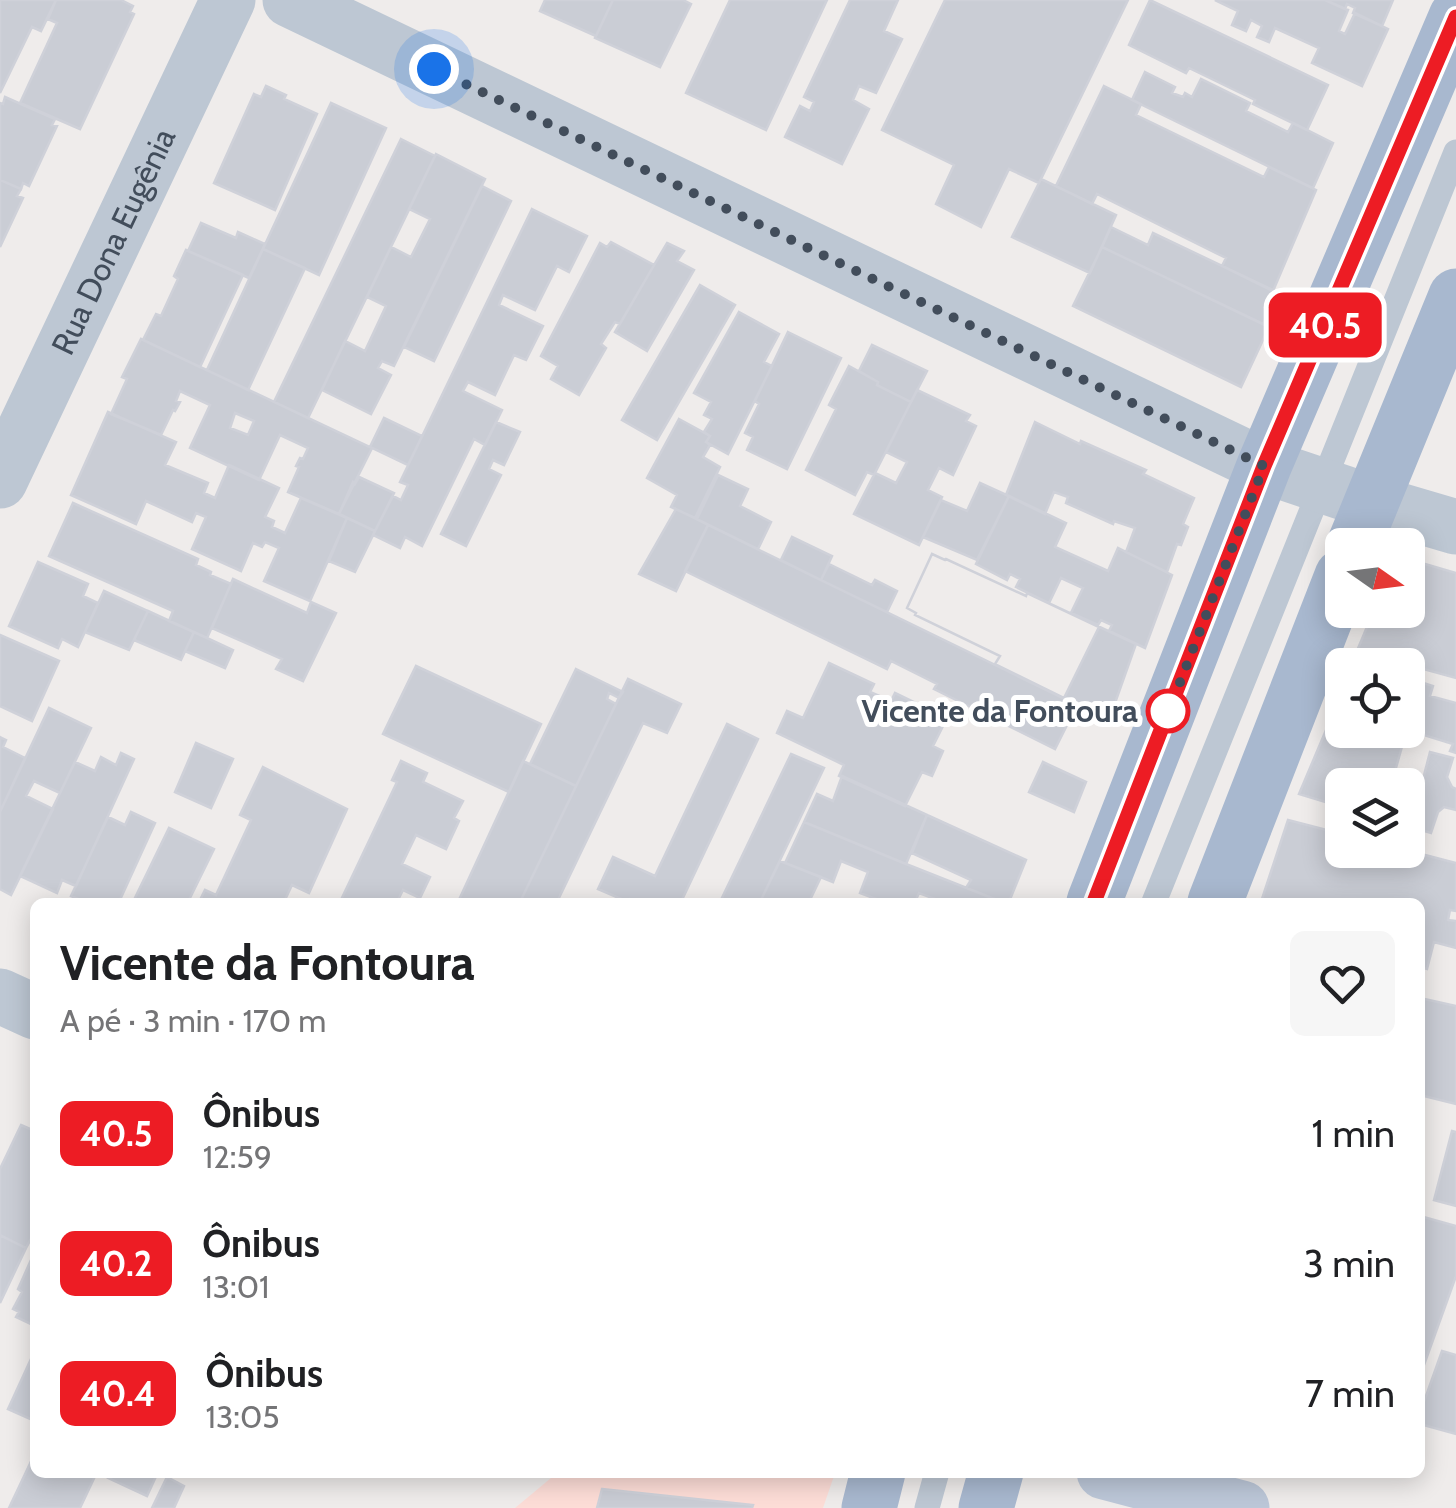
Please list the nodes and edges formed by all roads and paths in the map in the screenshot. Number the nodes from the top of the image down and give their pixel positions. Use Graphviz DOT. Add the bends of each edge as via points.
graph roads {
  1 [pos="228,0"];
  2 [pos="290,0"];
  3 [pos="1456,17"];
  4 [pos="1456,152"];
  5 [pos="1456,296"];
  6 [pos="1264,466"];
  7 [pos="0,482"];
  8 [pos="1320,485"];
  9 [pos="1363,524"];
  10 [pos="1456,527"];
  11 [pos="1325,620"];
  12 [pos="1096,898"];
  13 [pos="1156,898"];
  14 [pos="1217,898"];
  15 [pos="0,996"];
  16 [pos="30,1010"];
  17 [pos="876,1478"];
  18 [pos="935,1478"];
  19 [pos="994,1478"];
  20 [pos="1127,1478"];
  21 [pos="869,1508"];
  22 [pos="927,1508"];
  23 [pos="986,1508"];
  24 [pos="1242,1508"];
  1 -- 7 [label="street, Rua Dona Eugênia"];
  2 -- 6 [label="street"];
  3 -- 6 [label="main road"];
  4 -- 8 [label="lane"];
  5 -- 9 [label="main road"];
  6 -- 8 [label="street"];
  6 -- 12 [label="main road"];
  8 -- 9 [label="street"];
  8 -- 13 [label="lane"];
  9 -- 10 [label="street"];
  11 -- 14 [label="main road"];
  15 -- 16 [label="street"];
  17 -- 21 [label="main road"];
  18 -- 22 [label="lane"];
  19 -- 23 [label="main road"];
  20 -- 24 [label="main road"];
}
